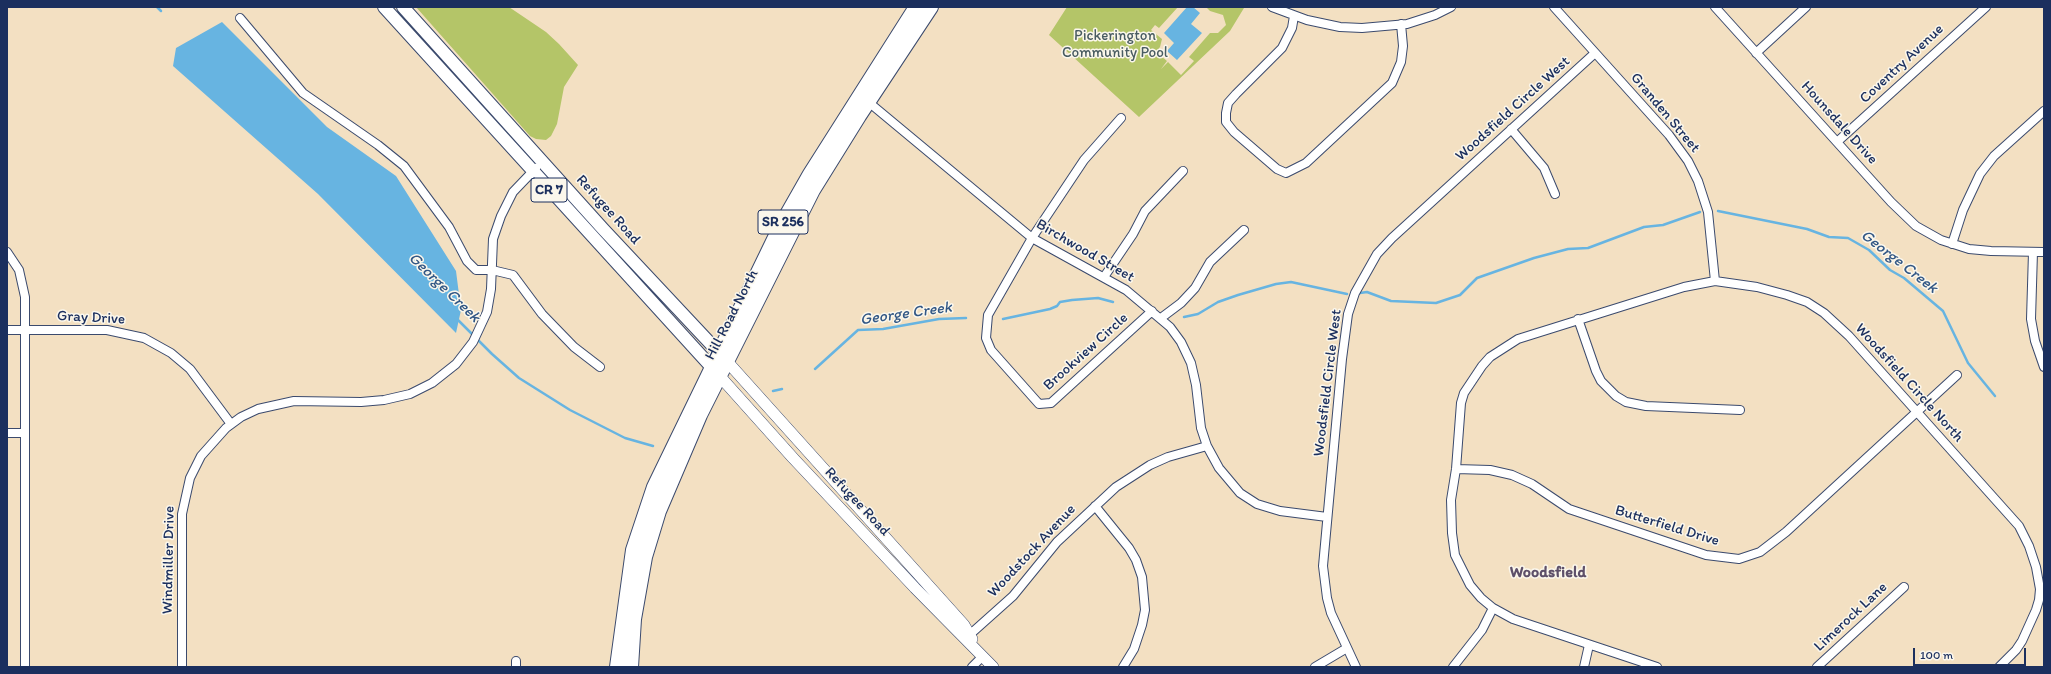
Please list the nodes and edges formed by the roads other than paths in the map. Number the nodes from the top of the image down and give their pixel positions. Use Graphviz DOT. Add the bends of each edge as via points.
graph roads {
  1 [pos="384,7"];
  2 [pos="403,7"];
  3 [pos="916,7"];
  4 [pos="931,7"];
  5 [pos="1272,7"];
  6 [pos="1451,7"];
  7 [pos="1554,7"];
  8 [pos="1715,7"];
  9 [pos="1806,7"];
  10 [pos="1986,7"];
  11 [pos="1294,16"];
  12 [pos="240,18"];
  13 [pos="1401,24"];
  14 [pos="1594,53"];
  15 [pos="1756,53"];
  16 [pos="867,100"];
  17 [pos="2044,111"];
  18 [pos="1121,118"];
  19 [pos="1511,129"];
  20 [pos="1837,142"];
  21 [pos="534,169"];
  22 [pos="1183,171"];
  23 [pos="1555,194"];
  24 [pos="1244,230"];
  25 [pos="1032,238"];
  26 [pos="1952,244"];
  27 [pos="7,252"];
  28 [pos="2033,252"];
  29 [pos="2044,252"];
  30 [pos="492,270"];
  31 [pos="1104,277"];
  32 [pos="1715,281"];
  33 [pos="1152,311"];
  34 [pos="1161,318"];
  35 [pos="1578,319"];
  36 [pos="7,330"];
  37 [pos="25,330"];
  38 [pos="719,365"];
  39 [pos="600,367"];
  40 [pos="2044,367"];
  41 [pos="1957,375"];
  42 [pos="1740,410"];
  43 [pos="1918,412"];
  44 [pos="231,424"];
  45 [pos="7,433"];
  46 [pos="24,433"];
  47 [pos="1207,446"];
  48 [pos="1456,469"];
  49 [pos="1095,506"];
  50 [pos="1327,517"];
  51 [pos="1904,587"];
  52 [pos="1493,608"];
  53 [pos="968,636"];
  54 [pos="1590,645"];
  55 [pos="1347,648"];
  56 [pos="983,656"];
  57 [pos="24,667"];
  58 [pos="182,667"];
  59 [pos="617,667"];
  60 [pos="631,667"];
  61 [pos="972,667"];
  62 [pos="993,667"];
  63 [pos="1123,667"];
  64 [pos="1315,667"];
  65 [pos="1356,667"];
  66 [pos="1453,667"];
  67 [pos="1584,667"];
  68 [pos="1657,667"];
  69 [pos="1817,667"];
  70 [pos="1999,667"];
  1 -- 21 [label="main road, Refugee Road / CR 7"];
  2 -- 38 [label="main road, Refugee Road / CR 7" via="603,229"];
  3 -- 38 [label="highway, Hill Road North / SR 256" via="810,174 781,225"];
  4 -- 16 [label="highway, Hill Road North / SR 256"];
  5 -- 11 [label="street"];
  6 -- 13 [label="street" via="1435,15"];
  7 -- 14 [label="street, Granden Street"];
  8 -- 15 [label="street, Hounsdale Drive"];
  9 -- 15 [label="street"];
  10 -- 20 [label="street, Coventry Avenue"];
  11 -- 13 [label="street" via="1340,27 1362,28"];
  11 -- 13 [label="street" via="1292,28 1282,48 1228,103 1226,113 1226,122 1234,132 1277,169 1286,173 1306,162 1392,82 1402,56"];
  12 -- 30 [label="street" via="304,93 404,166 449,227 467,261 476,270"];
  14 -- 19 [label="street, Woodsfield Circle West"];
  14 -- 32 [label="street, Granden Street" via="1669,135 1693,171 1708,212"];
  15 -- 20 [label="street, Hounsdale Drive"];
  16 -- 25 [label="street, Birchwood Street"];
  16 -- 38 [label="highway, Hill Road North / SR 256" via="813,190"];
  17 -- 26 [label="street" via="1994,156 1980,174 1965,204"];
  18 -- 25 [label="street" via="1084,160"];
  19 -- 23 [label="street" via="1544,168"];
  19 -- 50 [label="street, Woodsfield Circle West" via="1392,238 1377,254 1360,283 1346,325"];
  20 -- 26 [label="street, Hounsdale Drive" via="1904,216 1928,234"];
  21 -- 30 [label="street, Windmiller Drive" via="513,192 501,216 494,238"];
  21 -- 38 [label="main road, Refugee Road / CR 7" via="619,266 630,269 649,287"];
  22 -- 31 [label="street" via="1145,211"];
  24 -- 34 [label="street" via="1210,262 1195,288 1181,303"];
  25 -- 31 [label="street, Birchwood Street"];
  25 -- 33 [label="street, Brookview Circle" via="988,315 986,338 990,350 1039,404 1052,403"];
  26 -- 28 [label="street, Hounsdale Drive" via="1980,250"];
  27 -- 37 [label="street" via="16,264 23,282"];
  28 -- 29 [label="street, Hounsdale Drive"];
  28 -- 40 [label="street" via="2031,319 2036,346"];
  30 -- 39 [label="street" via="513,275 542,314 574,347"];
  30 -- 44 [label="street, Windmiller Drive" via="487,312 475,338 456,364 432,383 410,394 384,400 282,402 258,409"];
  31 -- 33 [label="street, Birchwood Street" via="1126,290"];
  32 -- 35 [label="street, Woodsfield Circle North" via="1684,287"];
  32 -- 43 [label="street, Woodsfield Circle North" via="1757,287 1797,298 1816,307 1844,332"];
  33 -- 34 [label="street, Birchwood Street"];
  34 -- 47 [label="street, Birchwood Street" via="1176,334 1191,364 1201,428"];
  35 -- 42 [label="street" via="1601,381 1626,402 1646,406"];
  35 -- 48 [label="street, Woodsfield Circle North" via="1518,339 1490,357 1482,366 1464,393 1461,403"];
  36 -- 37 [label="street, Gray Drive"];
  37 -- 44 [label="street, Gray Drive" via="107,330 144,338 171,353 190,369"];
  37 -- 46 [label="street"];
  38 -- 53 [label="main road, Refugee Road / CR 7" via="793,458"];
  38 -- 53 [label="main road, Refugee Road" via="824,479 833,480 856,505 964,625"];
  38 -- 59 [label="highway, Hill Road North / SR 256" via="654,487 633,550"];
  38 -- 60 [label="highway, Hill Road North / SR 256" via="657,516 644,560 634,619"];
  41 -- 43 [label="street, Butterfield Drive"];
  43 -- 48 [label="street, Butterfield Drive" via="1786,532 1760,552 1739,559 1706,555 1569,509 1512,475 1484,469"];
  43 -- 70 [label="street, Woodsfield Circle North" via="2019,526 2036,566 2040,589 2036,610 2016,650"];
  44 -- 58 [label="street, Windmiller Drive" via="217,436 201,456 190,478 185,496 182,514"];
  45 -- 46 [label="street"];
  46 -- 57 [label="street"];
  47 -- 49 [label="street, Woodstock Avenue" via="1150,465 1116,487"];
  47 -- 50 [label="street, Birchwood Street" via="1226,478 1250,499 1280,511"];
  48 -- 52 [label="street, Woodsfield Circle North" via="1452,500 1455,555 1470,585"];
  49 -- 53 [label="street, Woodstock Avenue" via="1057,542 1014,596"];
  49 -- 63 [label="street" via="1129,548 1142,577 1145,598 1142,625 1134,648"];
  50 -- 55 [label="street, Woodsfield Circle West" via="1323,566 1325,586 1331,613"];
  51 -- 69 [label="street, Limerock Lane"];
  52 -- 54 [label="street, Woodsfield Circle North" via="1513,619"];
  52 -- 66 [label="street" via="1479,635"];
  53 -- 56 [label="main road, Refugee Road / CR 7"];
  54 -- 67 [label="street"];
  54 -- 68 [label="street, Woodsfield Circle North"];
  55 -- 64 [label="street"];
  55 -- 65 [label="street, Woodsfield Circle West"];
  56 -- 61 [label="street"];
  56 -- 62 [label="main road, Refugee Road / CR 7"];
}
